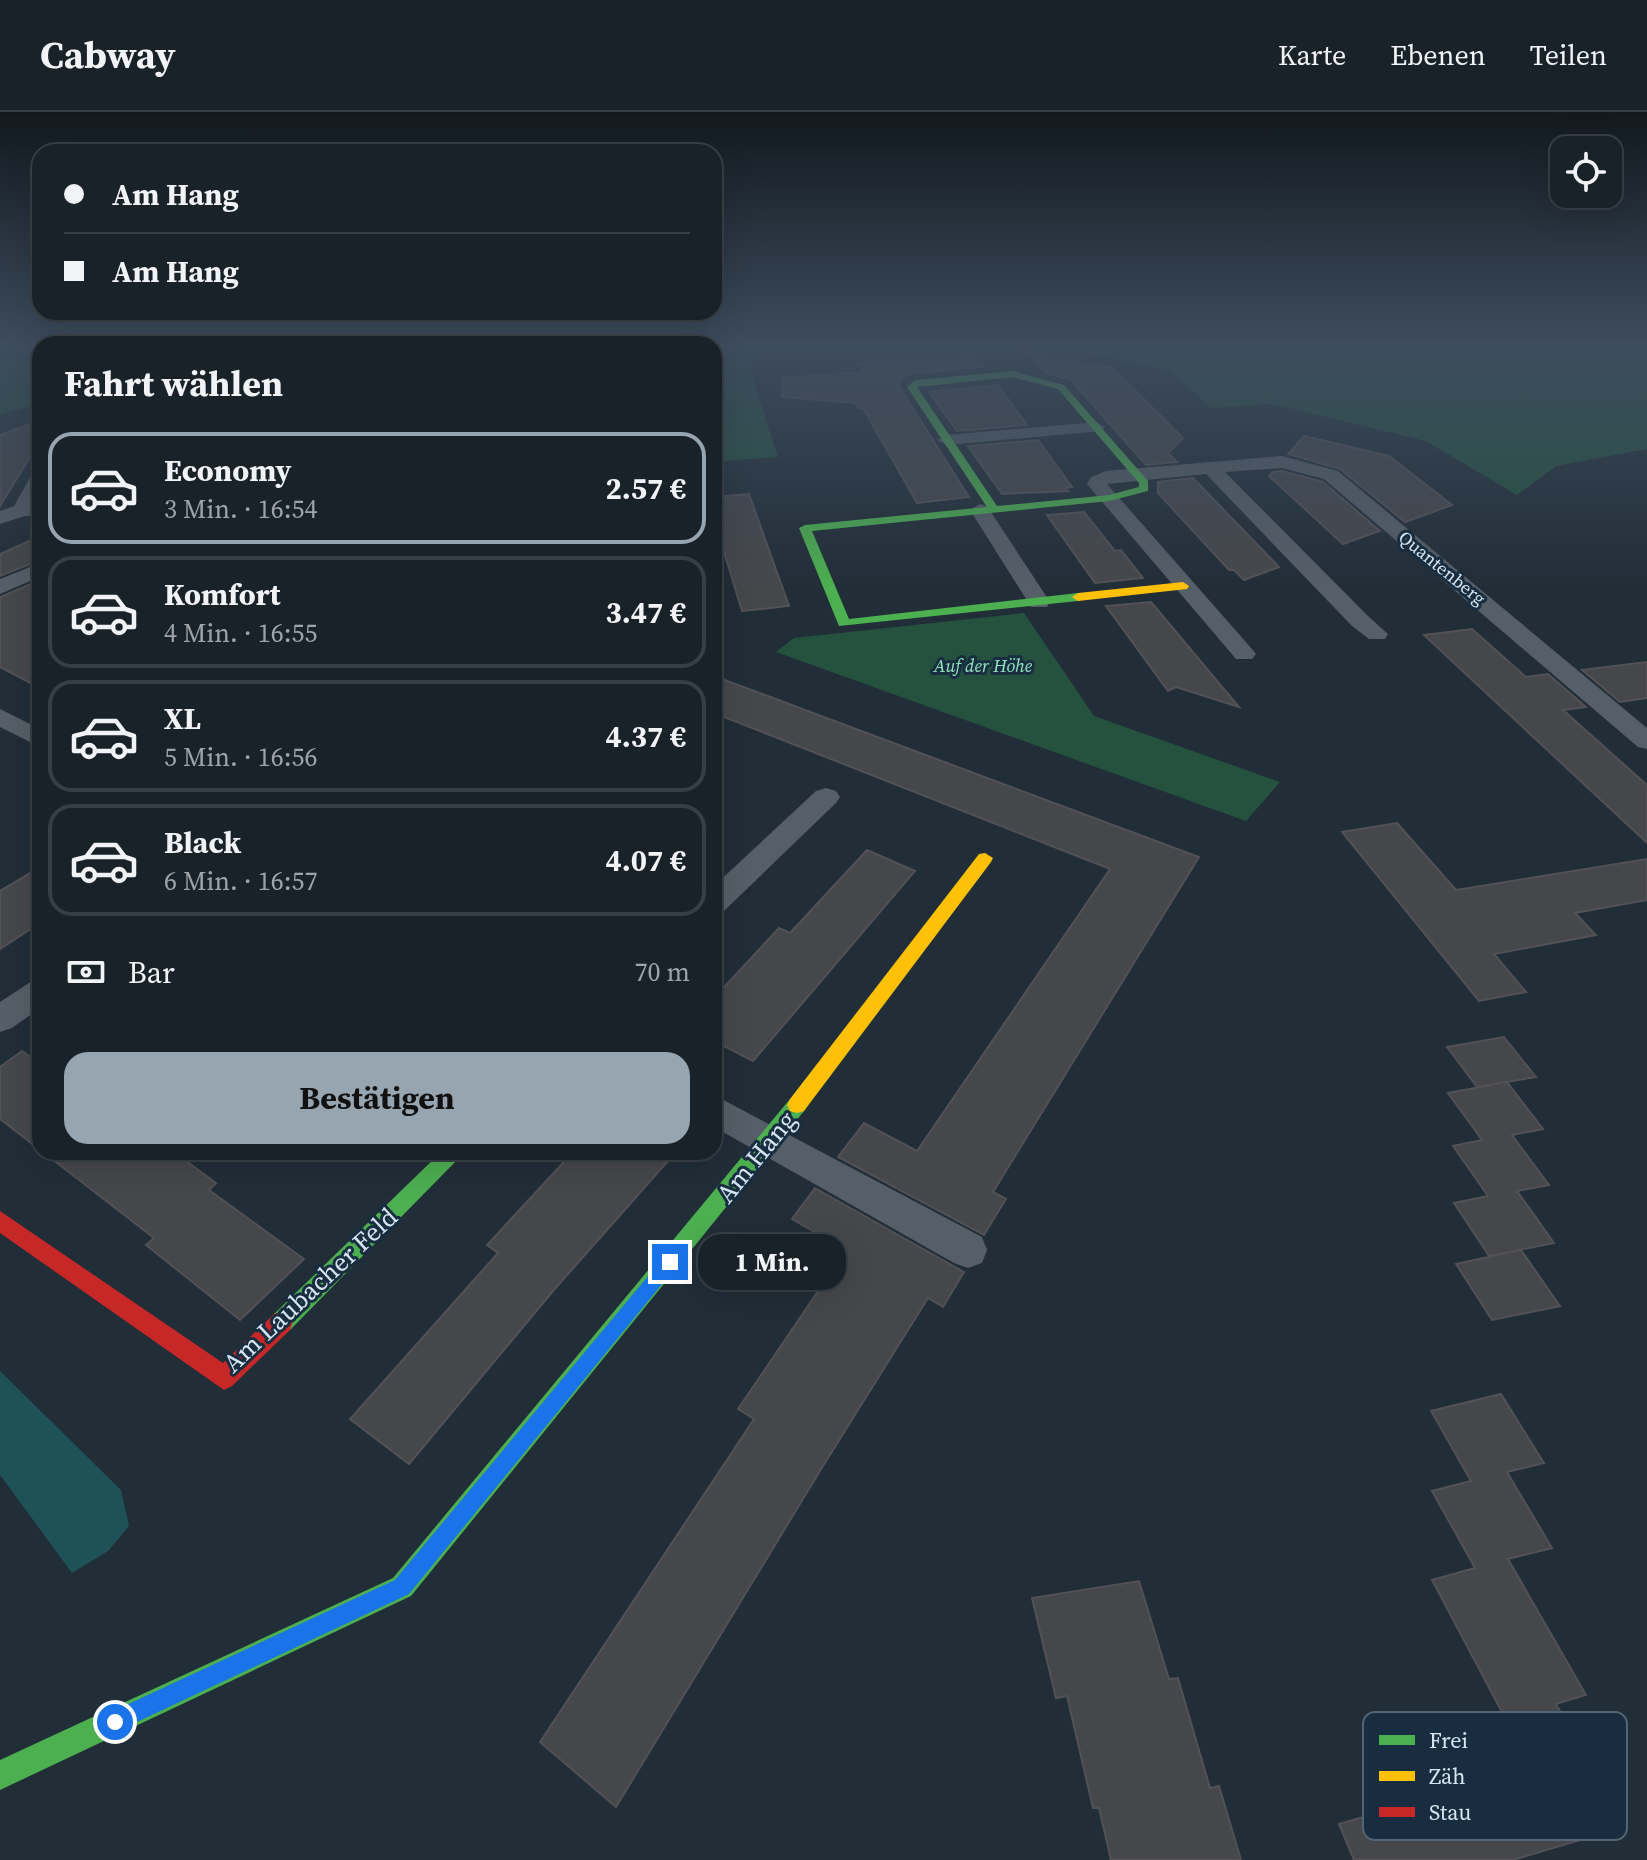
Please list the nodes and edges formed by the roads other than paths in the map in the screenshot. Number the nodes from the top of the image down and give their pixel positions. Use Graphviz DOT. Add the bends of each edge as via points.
graph roads {
  1 [pos="936,425"];
  2 [pos="1094,425"];
  3 [pos="1096,427"];
  4 [pos="946,440"];
  5 [pos="1211,469"];
  6 [pos="1138,474"];
  7 [pos="1109,498"];
  8 [pos="31,509"];
  9 [pos="987,510"];
  10 [pos="0,518"];
  11 [pos="32,573"];
  12 [pos="1183,586"];
  13 [pos="0,587"];
  14 [pos="1039,602"];
  15 [pos="1377,634"];
  16 [pos="1244,654"];
  17 [pos="0,717"];
  18 [pos="32,735"];
  19 [pos="1647,741"];
  20 [pos="826,797"];
  21 [pos="985,858"];
  22 [pos="722,895"];
  23 [pos="32,997"];
  24 [pos="0,1019"];
  25 [pos="722,1114"];
  26 [pos="770,1141"];
  27 [pos="447,1160"];
  28 [pos="0,1221"];
  29 [pos="968,1250"];
  30 [pos="0,1775"];
  1 -- 4 [label="street"];
  2 -- 3 [label="street"];
  3 -- 4 [label="street"];
  3 -- 6 [label="street"];
  4 -- 9 [label="street"];
  5 -- 6 [label="street, Quantenberg"];
  5 -- 15 [label="street"];
  5 -- 19 [label="street, Quantenberg" via="1282,462 1331,475"];
  6 -- 7 [label="street, Quantenberg" via="1098,481"];
  7 -- 9 [label="street"];
  7 -- 12 [label="street"];
  8 -- 10 [label="street"];
  9 -- 14 [label="street"];
  9 -- 14 [label="street" via="805,528 844,623"];
  11 -- 13 [label="street"];
  12 -- 14 [label="street"];
  12 -- 16 [label="street"];
  17 -- 18 [label="street"];
  20 -- 22 [label="street"];
  21 -- 26 [label="street, Am Hang"];
  23 -- 24 [label="street"];
  25 -- 26 [label="street"];
  26 -- 29 [label="street"];
  26 -- 30 [label="street, Am Hang" via="402,1587"];
  27 -- 28 [label="street, Am Laubacher Feld" via="224,1378"];
}
